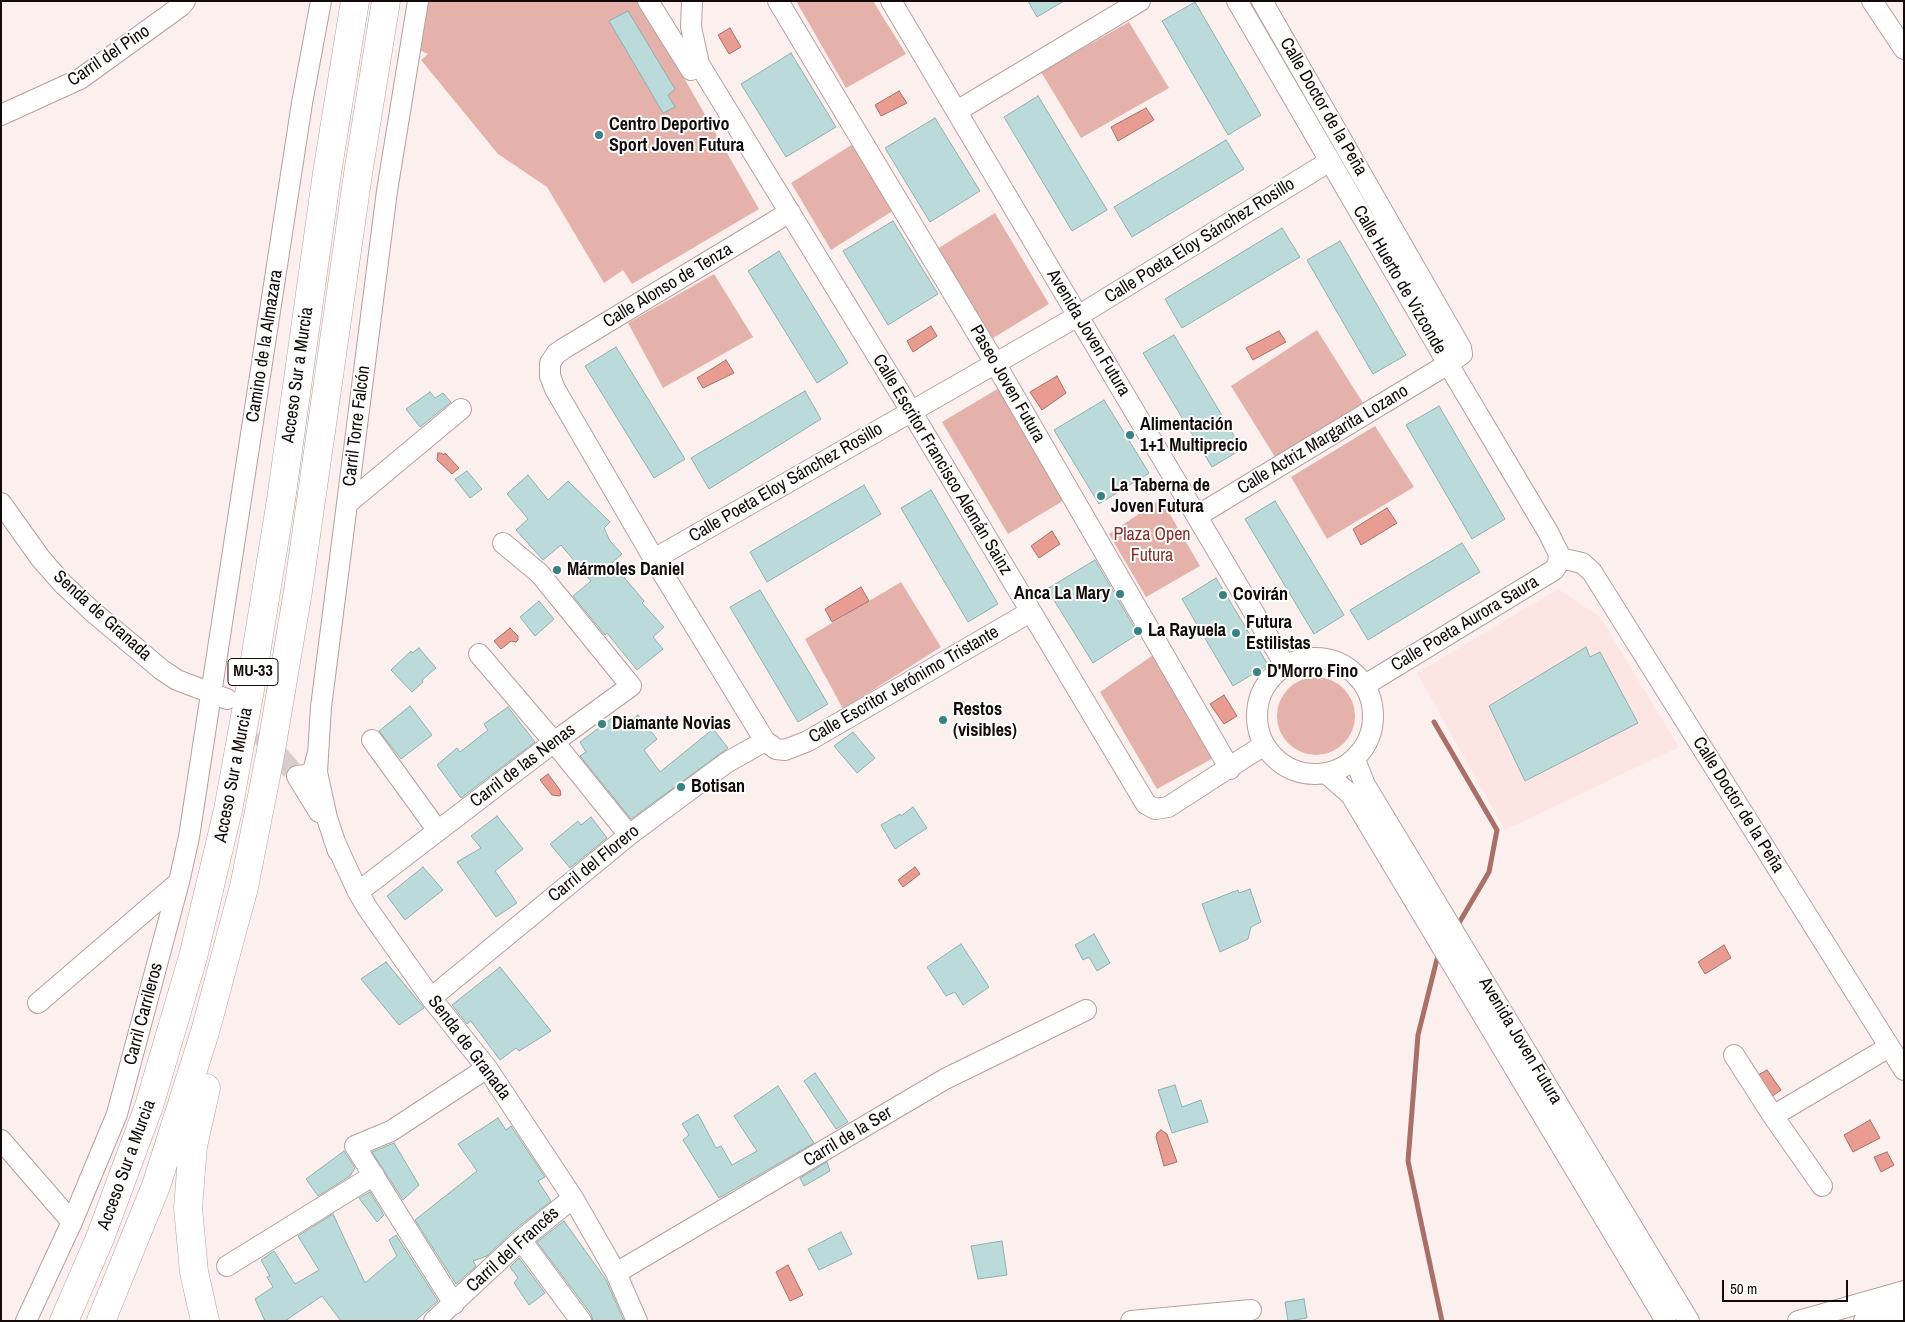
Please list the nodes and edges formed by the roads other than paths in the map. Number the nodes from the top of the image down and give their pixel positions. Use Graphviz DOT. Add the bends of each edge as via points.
graph roads {
  1 [pos="185,1"];
  2 [pos="321,1"];
  3 [pos="355,1"];
  4 [pos="386,1"];
  5 [pos="418,1"];
  6 [pos="648,1"];
  7 [pos="692,1"];
  8 [pos="778,1"];
  9 [pos="891,1"];
  10 [pos="1140,1"];
  11 [pos="1237,1"];
  12 [pos="1262,1"];
  13 [pos="1872,1"];
  14 [pos="1904,49"];
  15 [pos="699,64"];
  16 [pos="957,111"];
  17 [pos="1,115"];
  18 [pos="1330,161"];
  19 [pos="790,212"];
  20 [pos="1078,316"];
  21 [pos="995,363"];
  22 [pos="1448,364"];
  23 [pos="461,408"];
  24 [pos="911,411"];
  25 [pos="1,503"];
  26 [pos="348,503"];
  27 [pos="1197,516"];
  28 [pos="503,543"];
  29 [pos="1560,558"];
  30 [pos="654,559"];
  31 [pos="1030,612"];
  32 [pos="479,654"];
  33 [pos="1285,665"];
  34 [pos="1365,685"];
  35 [pos="282,691"];
  36 [pos="219,695"];
  37 [pos="372,740"];
  38 [pos="554,742"];
  39 [pos="770,745"];
  40 [pos="1264,746"];
  41 [pos="318,756"];
  42 [pos="1355,760"];
  43 [pos="1230,769"];
  44 [pos="1326,774"];
  45 [pos="438,831"];
  46 [pos="629,835"];
  47 [pos="338,850"];
  48 [pos="179,882"];
  49 [pos="358,892"];
  50 [pos="431,998"];
  51 [pos="38,1003"];
  52 [pos="1086,1010"];
  53 [pos="1890,1048"];
  54 [pos="1734,1055"];
  55 [pos="487,1068"];
  56 [pos="1904,1070"];
  57 [pos="1773,1116"];
  58 [pos="1,1140"];
  59 [pos="374,1175"];
  60 [pos="1822,1186"];
  61 [pos="573,1198"];
  62 [pos="72,1222"];
  63 [pos="521,1240"];
  64 [pos="227,1266"];
  65 [pos="616,1273"];
  66 [pos="1904,1291"];
  67 [pos="454,1304"];
  68 [pos="1904,1309"];
  69 [pos="1250,1310"];
  70 [pos="26,1321"];
  71 [pos="64,1321"];
  72 [pos="101,1321"];
  73 [pos="205,1321"];
  74 [pos="434,1321"];
  75 [pos="581,1321"];
  76 [pos="637,1321"];
  77 [pos="1131,1321"];
  78 [pos="1666,1321"];
  79 [pos="1689,1321"];
  80 [pos="1798,1321"];
  81 [pos="1864,1321"];
  1 -- 17 [label="street, Carril del Pino" via="80,79"];
  2 -- 36 [label="street, Camino de la Almazara" via="302,103"];
  3 -- 71 [label="highway, Acceso Sur a Murcia / MU-33" via="262,616 228,810 193,957 149,1106 100,1238"];
  4 -- 35 [label="highway, Acceso Sur a Murcia / MU-33"];
  5 -- 26 [label="street, Carril Torre Falcón" via="387,191"];
  6 -- 15 [label="street" via="691,70"];
  7 -- 15 [label="street, Calle Escritor Francisco Alemán Sainz" via="690,27"];
  8 -- 21 [label="street, Paseo Joven Futura"];
  9 -- 16 [label="street, Avenida Joven Futura"];
  10 -- 16 [label="street"];
  11 -- 18 [label="street, Calle Huerto de Vizconde"];
  12 -- 22 [label="street, Calle Doctor de la Peña" via="1461,348 1460,356"];
  13 -- 14 [label="street"];
  15 -- 19 [label="street, Calle Escritor Francisco Alemán Sainz"];
  16 -- 20 [label="street, Avenida Joven Futura"];
  18 -- 20 [label="street, Calle Poeta Eloy Sánchez Rosillo"];
  18 -- 22 [label="street, Calle Huerto de Vizconde"];
  19 -- 24 [label="street, Calle Escritor Francisco Alemán Sainz"];
  19 -- 30 [label="street, Calle Alonso de Tenza" via="563,349 550,363 554,388"];
  20 -- 21 [label="street, Calle Poeta Eloy Sánchez Rosillo"];
  20 -- 27 [label="street, Avenida Joven Futura"];
  21 -- 24 [label="street, Calle Poeta Eloy Sánchez Rosillo"];
  21 -- 43 [label="street, Paseo Joven Futura"];
  22 -- 27 [label="street, Calle Actriz Margarita Lozano"];
  22 -- 29 [label="street, Calle Huerto de Vizconde" via="1552,538"];
  23 -- 26 [label="street"];
  24 -- 30 [label="street, Calle Poeta Eloy Sánchez Rosillo"];
  24 -- 31 [label="street, Calle Escritor Francisco Alemán Sainz"];
  25 -- 36 [label="street, Senda de Granada" via="41,559 93,612 177,680"];
  26 -- 41 [label="street, Carril Torre Falcón" via="321,708"];
  27 -- 33 [label="street, Avenida Joven Futura"];
  28 -- 38 [label="street, Carril de las Nenas" via="540,574 632,686"];
  29 -- 34 [label="street, Calle Poeta Aurora Saura" via="1556,568 1540,579"];
  29 -- 53 [label="street, Calle Doctor de la Peña" via="1582,562 1592,572"];
  30 -- 39 [label="street"];
  31 -- 39 [label="street, Calle Escritor Jerónimo Tristante" via="808,741 785,750"];
  31 -- 43 [label="street, Calle Escritor Francisco Alemán Sainz" via="1140,796 1151,807 1168,807"];
  32 -- 38 [label="street"];
  33 -- 34 [label="street" via="1302,658 1320,657 1353,671"];
  33 -- 40 [label="street" via="1268,680 1258,701 1257,724"];
  34 -- 42 [label="street" via="1373,706 1373,729"];
  35 -- 72 [label="highway, Acceso Sur a Murcia / MU-33" via="244,887 205,1032 156,1186"];
  35 -- 73 [label="highway" via="266,839 234,987 199,1112 193,1146 190,1238"];
  36 -- 48 [label="street, Carril Carrileros"];
  37 -- 45 [label="street"];
  38 -- 45 [label="street, Carril de las Nenas"];
  38 -- 46 [label="street"];
  39 -- 46 [label="street, Carril del Florero" via="726,763"];
  40 -- 43 [label="street, Calle Escritor Francisco Alemán Sainz"];
  40 -- 44 [label="street" via="1280,764 1302,774"];
  41 -- 47 [label="street, Carril Torre Falcón" via="320,792"];
  41 -- 47 [label="street, Senda de Granada" via="313,770 297,776 319,810"];
  42 -- 44 [label="street"];
  42 -- 79 [label="street, Avenida Joven Futura" via="1365,784"];
  44 -- 78 [label="street, Avenida Joven Futura" via="1351,795"];
  45 -- 49 [label="street, Carril de las Nenas"];
  46 -- 50 [label="street, Carril del Florero"];
  47 -- 49 [label="street, Senda de Granada"];
  48 -- 51 [label="street"];
  48 -- 62 [label="street, Carril Carrileros" via="117,1114"];
  49 -- 50 [label="street, Senda de Granada"];
  50 -- 55 [label="street, Senda de Granada"];
  52 -- 65 [label="street, Carril de la Ser" via="945,1079"];
  53 -- 56 [label="street, Calle Doctor de la Peña"];
  53 -- 57 [label="street"];
  54 -- 57 [label="street"];
  55 -- 59 [label="street, Carril del Francés" via="391,1131 355,1146"];
  55 -- 61 [label="street, Senda de Granada"];
  57 -- 60 [label="street"];
  58 -- 62 [label="street"];
  59 -- 64 [label="street"];
  59 -- 67 [label="street, Carril del Francés"];
  61 -- 63 [label="street, Carril del Francés"];
  61 -- 65 [label="street, Senda de Granada"];
  62 -- 70 [label="street, Carril Carrileros"];
  63 -- 67 [label="street, Carril del Francés"];
  63 -- 75 [label="street"];
  65 -- 76 [label="street, Senda de Granada"];
  66 -- 80 [label="street"];
  67 -- 74 [label="street, Carril del Francés"];
  68 -- 81 [label="street"];
  69 -- 77 [label="street"];
}
